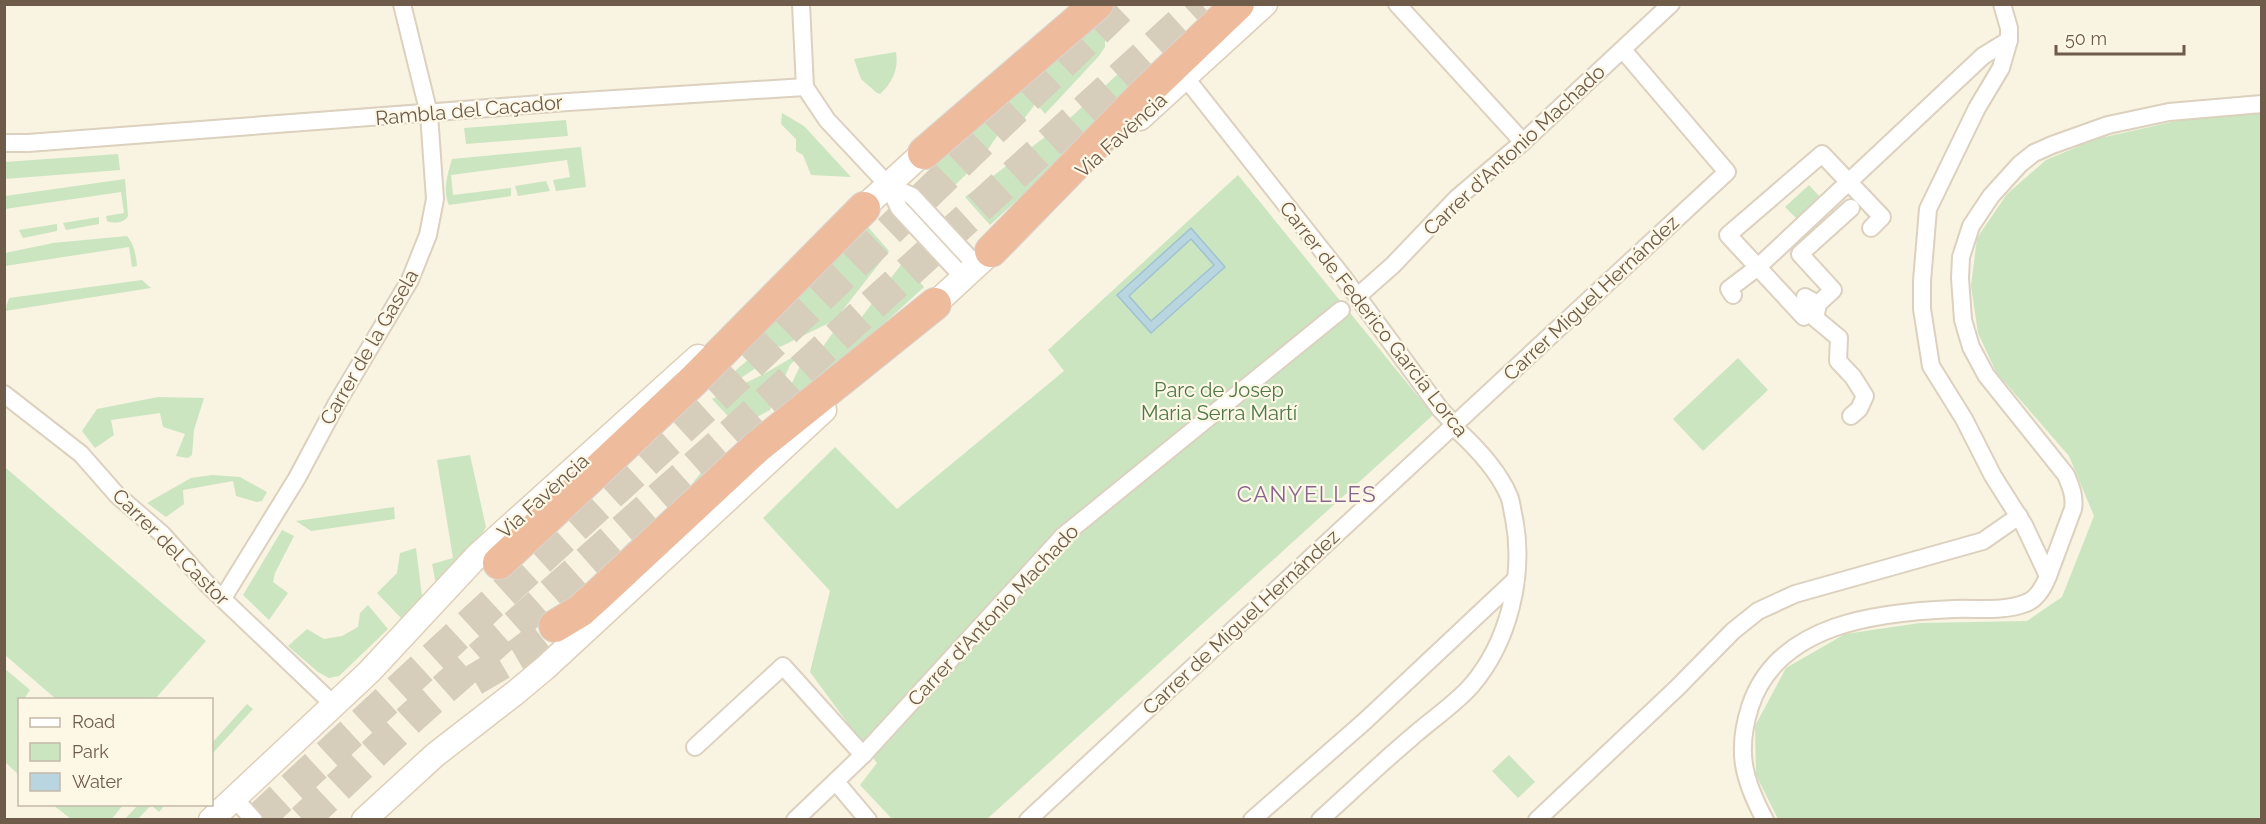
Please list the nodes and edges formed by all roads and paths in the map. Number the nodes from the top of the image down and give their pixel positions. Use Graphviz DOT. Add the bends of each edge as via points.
graph roads {
  1 [pos="402,4"];
  2 [pos="801,4"];
  3 [pos="1076,4"];
  4 [pos="1097,4"];
  5 [pos="1238,4"];
  6 [pos="1266,4"];
  7 [pos="1397,4"];
  8 [pos="1671,4"];
  9 [pos="2002,4"];
  10 [pos="2009,40"];
  11 [pos="1623,50"];
  12 [pos="1185,77"];
  13 [pos="805,87"];
  14 [pos="2262,104"];
  15 [pos="429,114"];
  16 [pos="1523,141"];
  17 [pos="4,143"];
  18 [pos="924,153"];
  19 [pos="1851,180"];
  20 [pos="888,185"];
  21 [pos="864,208"];
  22 [pos="1851,208"];
  23 [pos="1870,228"];
  24 [pos="977,264"];
  25 [pos="1758,267"];
  26 [pos="1733,295"];
  27 [pos="1358,296"];
  28 [pos="1769,297"];
  29 [pos="1806,303"];
  30 [pos="935,304"];
  31 [pos="1341,310"];
  32 [pos="4,394"];
  33 [pos="1851,416"];
  34 [pos="1455,424"];
  35 [pos="2019,516"];
  36 [pos="499,563"];
  37 [pos="2048,576"];
  38 [pos="1515,580"];
  39 [pos="223,598"];
  40 [pos="555,626"];
  41 [pos="334,705"];
  42 [pos="695,747"];
  43 [pos="863,755"];
  44 [pos="836,782"];
  45 [pos="234,798"];
  46 [pos="211,819"];
  47 [pos="254,819"];
  48 [pos="364,819"];
  49 [pos="795,819"];
  50 [pos="868,819"];
  51 [pos="1028,819"];
  52 [pos="1252,819"];
  53 [pos="1320,819"];
  54 [pos="1537,819"];
  55 [pos="1765,819"];
  1 -- 15 [label="street, Carrer de la Gasela"];
  2 -- 13 [label="street"];
  3 -- 18 [label="street, Via Favència"];
  4 -- 18 [label="highway"];
  5 -- 24 [label="highway"];
  6 -- 12 [label="street, Via Favència"];
  7 -- 16 [label="street"];
  8 -- 11 [label="street, Carrer d'Antonio Machado"];
  9 -- 10 [label="street"];
  10 -- 19 [label="street" via="1983,56"];
  10 -- 35 [label="street" via="2001,68 1928,209 1922,309 1931,366"];
  11 -- 16 [label="street, Carrer d'Antonio Machado"];
  11 -- 34 [label="street, Carrer Miguel Hernández" via="1727,172"];
  12 -- 24 [label="street, Via Favència"];
  12 -- 27 [label="street, Carrer de Federico García Lorca"];
  13 -- 15 [label="street, Rambla del Caçador"];
  13 -- 20 [label="street" via="827,120"];
  14 -- 37 [label="street" via="2169,112 2108,125 2052,145 2034,153 2013,171 1971,226 1959,278 1963,320 1971,347 1986,375 2072,487 2073,509"];
  15 -- 17 [label="street, Rambla del Caçador"];
  15 -- 39 [label="street, Carrer de la Gasela" via="435,199 428,235 410,280"];
  16 -- 27 [label="street, Carrer d'Antonio Machado" via="1457,198"];
  18 -- 20 [label="street, Via Favència"];
  19 -- 23 [label="street" via="1882,217"];
  19 -- 25 [label="street"];
  19 -- 25 [label="street" via="1822,154 1728,235"];
  20 -- 21 [label="street, Via Favència"];
  20 -- 24 [label="street" via="912,196"];
  21 -- 36 [label="highway" via="693,381"];
  21 -- 41 [label="street, Via Favència" via="478,555"];
  22 -- 29 [label="street" via="1800,254 1833,290"];
  24 -- 30 [label="street, Via Favència"];
  25 -- 26 [label="street" via="1729,289"];
  25 -- 29 [label="street"];
  27 -- 34 [label="street, Carrer de Federico García Lorca"];
  28 -- 29 [label="street" via="1790,311"];
  29 -- 33 [label="street" via="1815,318 1839,338 1838,361 1864,396"];
  30 -- 40 [label="highway" via="758,447 580,611"];
  30 -- 48 [label="street, Via Favència" via="545,668 435,754"];
  31 -- 43 [label="street, Carrer d'Antonio Machado" via="1063,536"];
  32 -- 39 [label="street, Carrer del Castor" via="81,454 117,495 162,534"];
  34 -- 38 [label="street, Carrer de Federico García Lorca" via="1486,460 1509,496 1517,534"];
  34 -- 51 [label="street, Carrer de Miguel Hernández"];
  35 -- 37 [label="street"];
  35 -- 54 [label="street" via="1983,541 1795,594 1758,611"];
  37 -- 55 [label="street" via="2027,603 1863,619 1822,633 1778,661 1752,701 1742,744 1743,769"];
  38 -- 52 [label="street" via="1365,721"];
  38 -- 53 [label="street, Carrer de Federico García Lorca" via="1499,642 1470,687"];
  39 -- 41 [label="street, Carrer del Castor"];
  41 -- 45 [label="street, Via Favència"];
  42 -- 43 [label="street" via="783,666"];
  43 -- 44 [label="street, Carrer d'Antonio Machado"];
  44 -- 49 [label="street, Carrer d'Antonio Machado"];
  44 -- 50 [label="street"];
  45 -- 46 [label="street, Via Favència"];
  45 -- 47 [label="street"];
}
